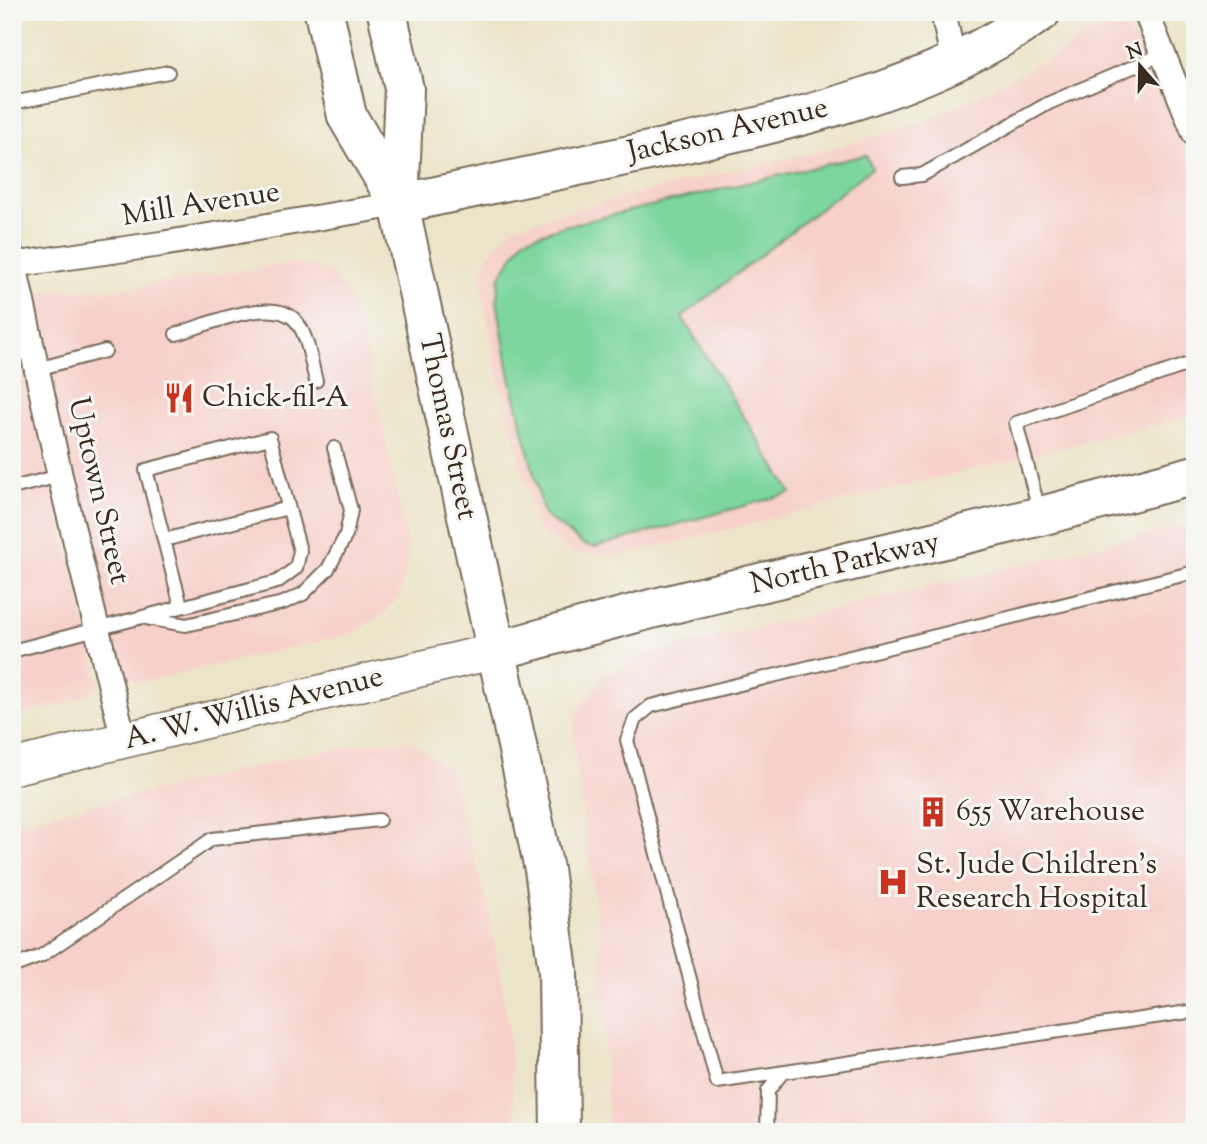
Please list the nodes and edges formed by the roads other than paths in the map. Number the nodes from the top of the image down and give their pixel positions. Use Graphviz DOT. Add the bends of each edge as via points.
graph roads {
  1 [pos="324,12"];
  2 [pos="387,12"];
  3 [pos="943,12"];
  4 [pos="1041,12"];
  5 [pos="1146,12"];
  6 [pos="1163,54"];
  7 [pos="954,64"];
  8 [pos="168,72"];
  9 [pos="12,103"];
  10 [pos="1195,134"];
  11 [pos="902,177"];
  12 [pos="399,204"];
  13 [pos="13,262"];
  14 [pos="176,334"];
  15 [pos="105,351"];
  16 [pos="1195,362"];
  17 [pos="37,369"];
  18 [pos="316,381"];
  19 [pos="334,448"];
  20 [pos="1195,475"];
  21 [pos="60,476"];
  22 [pos="12,488"];
  23 [pos="288,508"];
  24 [pos="1041,516"];
  25 [pos="164,540"];
  26 [pos="1195,572"];
  27 [pos="181,606"];
  28 [pos="138,617"];
  29 [pos="98,628"];
  30 [pos="12,651"];
  31 [pos="495,651"];
  32 [pos="124,741"];
  33 [pos="12,767"];
  34 [pos="379,820"];
  35 [pos="12,967"];
  36 [pos="1195,1011"];
  37 [pos="782,1073"];
  38 [pos="560,1132"];
  39 [pos="767,1132"];
  1 -- 12 [label="main road, Thomas Street" via="347,117"];
  2 -- 12 [label="main road, Thomas Street" via="404,89"];
  3 -- 7 [label="street"];
  4 -- 7 [label="main road, Jackson Avenue"];
  5 -- 6 [label="street"];
  6 -- 10 [label="street"];
  6 -- 11 [label="lane" via="1049,103 922,175"];
  7 -- 12 [label="main road, Jackson Avenue" via="866,98 732,134"];
  8 -- 9 [label="lane"];
  12 -- 13 [label="street, Mill Avenue" via="161,244"];
  12 -- 31 [label="main road, Thomas Street"];
  13 -- 17 [label="street, Uptown Street"];
  14 -- 18 [label="lane" via="259,310 277,310 295,320"];
  15 -- 17 [label="lane"];
  16 -- 24 [label="lane" via="1016,423"];
  17 -- 21 [label="street, Uptown Street"];
  19 -- 28 [label="lane" via="351,510 346,535 328,569 303,593 283,603 187,625"];
  20 -- 24 [label="main road, North Parkway"];
  21 -- 22 [label="lane"];
  21 -- 29 [label="street, Uptown Street"];
  23 -- 25 [label="lane"];
  23 -- 25 [label="lane" via="270,438 146,470"];
  23 -- 27 [label="lane" via="300,551 296,568 276,582"];
  24 -- 31 [label="main road, North Parkway"];
  25 -- 27 [label="lane"];
  26 -- 37 [label="lane" via="651,706 635,719 628,750 717,1082"];
  27 -- 28 [label="lane"];
  28 -- 29 [label="lane"];
  29 -- 30 [label="lane"];
  29 -- 32 [label="street, Uptown Street"];
  31 -- 32 [label="main road, A. W. Willis Avenue"];
  31 -- 38 [label="main road, Thomas Street" via="544,869 558,971"];
  32 -- 33 [label="main road, A. W. Willis Avenue"];
  34 -- 35 [label="lane" via="212,839 41,956"];
  36 -- 37 [label="lane"];
  37 -- 39 [label="lane" via="768,1091"];
}
